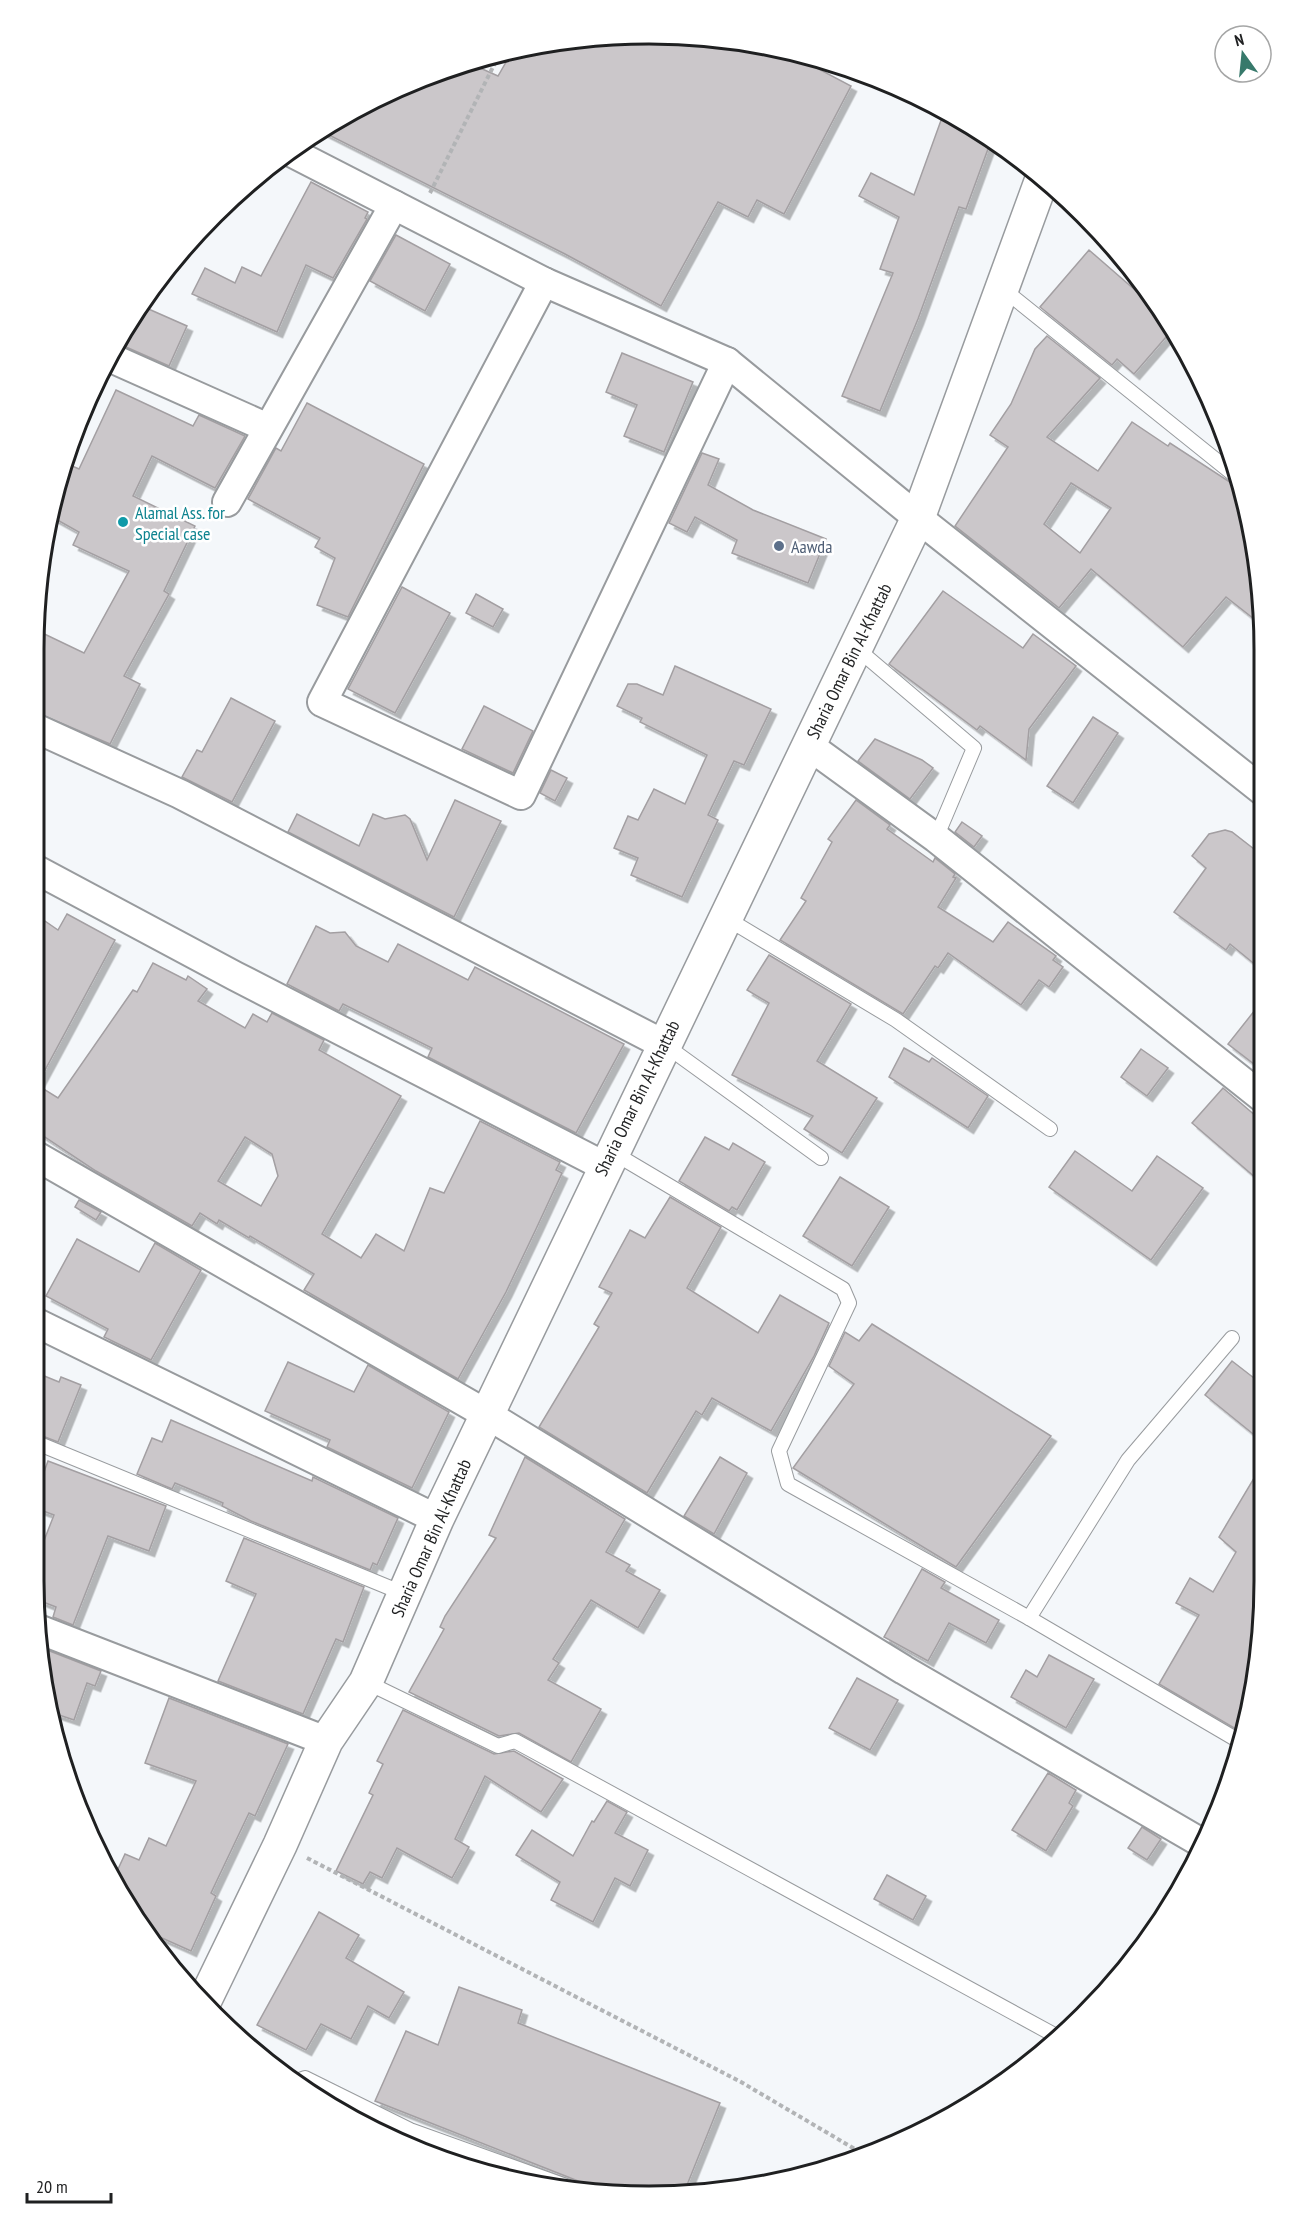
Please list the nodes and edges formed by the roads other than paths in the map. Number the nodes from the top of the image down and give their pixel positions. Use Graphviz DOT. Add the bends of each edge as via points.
graph roads {
  1 [pos="298,156"];
  2 [pos="1039,187"];
  3 [pos="406,211"];
  4 [pos="544,282"];
  5 [pos="1004,289"];
  6 [pos="117,361"];
  7 [pos="727,362"];
  8 [pos="268,428"];
  9 [pos="1225,468"];
  10 [pos="227,502"];
  11 [pos="918,518"];
  12 [pos="855,647"];
  13 [pos="44,732"];
  14 [pos="808,745"];
  15 [pos="1254,784"];
  16 [pos="936,838"];
  17 [pos="44,874"];
  18 [pos="724,917"];
  19 [pos="663,1044"];
  20 [pos="1254,1091"];
  21 [pos="1050,1129"];
  22 [pos="821,1158"];
  23 [pos="608,1159"];
  24 [pos="44,1161"];
  25 [pos="44,1326"];
  26 [pos="1232,1338"];
  27 [pos="488,1415"];
  28 [pos="44,1445"];
  29 [pos="437,1519"];
  30 [pos="405,1594"];
  31 [pos="1029,1618"];
  32 [pos="46,1632"];
  33 [pos="366,1682"];
  34 [pos="1233,1737"];
  35 [pos="326,1741"];
  36 [pos="1195,1839"];
  37 [pos="208,1994"];
  38 [pos="1050,2032"];
  39 [pos="304,2078"];
  40 [pos="535,2175"];
  1 -- 3 [label="street"];
  2 -- 5 [label="main road, Sharia Omar Bin Al-Khattab"];
  3 -- 4 [label="street"];
  3 -- 8 [label="street"];
  4 -- 7 [label="street"];
  4 -- 7 [label="street" via="322,702 521,795"];
  5 -- 9 [label="lane"];
  5 -- 11 [label="main road, Sharia Omar Bin Al-Khattab"];
  6 -- 8 [label="street"];
  7 -- 11 [label="street"];
  8 -- 10 [label="street"];
  11 -- 12 [label="main road, Sharia Omar Bin Al-Khattab"];
  11 -- 15 [label="street"];
  12 -- 14 [label="main road, Sharia Omar Bin Al-Khattab"];
  12 -- 16 [label="lane" via="974,748"];
  13 -- 19 [label="street" via="180,794"];
  14 -- 16 [label="street"];
  14 -- 18 [label="main road, Sharia Omar Bin Al-Khattab"];
  16 -- 20 [label="street"];
  17 -- 23 [label="street" via="235,976"];
  18 -- 19 [label="main road, Sharia Omar Bin Al-Khattab"];
  18 -- 21 [label="lane" via="896,1020"];
  19 -- 22 [label="lane"];
  19 -- 23 [label="main road, Sharia Omar Bin Al-Khattab"];
  23 -- 27 [label="main road, Sharia Omar Bin Al-Khattab"];
  23 -- 31 [label="lane" via="843,1289 849,1303 779,1450 788,1484"];
  24 -- 27 [label="street"];
  25 -- 29 [label="street"];
  26 -- 31 [label="lane" via="1128,1460"];
  27 -- 29 [label="main road, Sharia Omar Bin Al-Khattab"];
  27 -- 36 [label="street" via="904,1670"];
  28 -- 30 [label="lane"];
  29 -- 30 [label="main road, Sharia Omar Bin Al-Khattab"];
  30 -- 33 [label="main road, Sharia Omar Bin Al-Khattab"];
  31 -- 34 [label="lane"];
  32 -- 35 [label="street"];
  33 -- 35 [label="main road, Sharia Omar Bin Al-Khattab"];
  33 -- 38 [label="lane" via="498,1746 515,1741"];
  35 -- 37 [label="main road, Sharia Omar Bin Al-Khattab"];
  39 -- 40 [label="lane" via="410,2130"];
}
